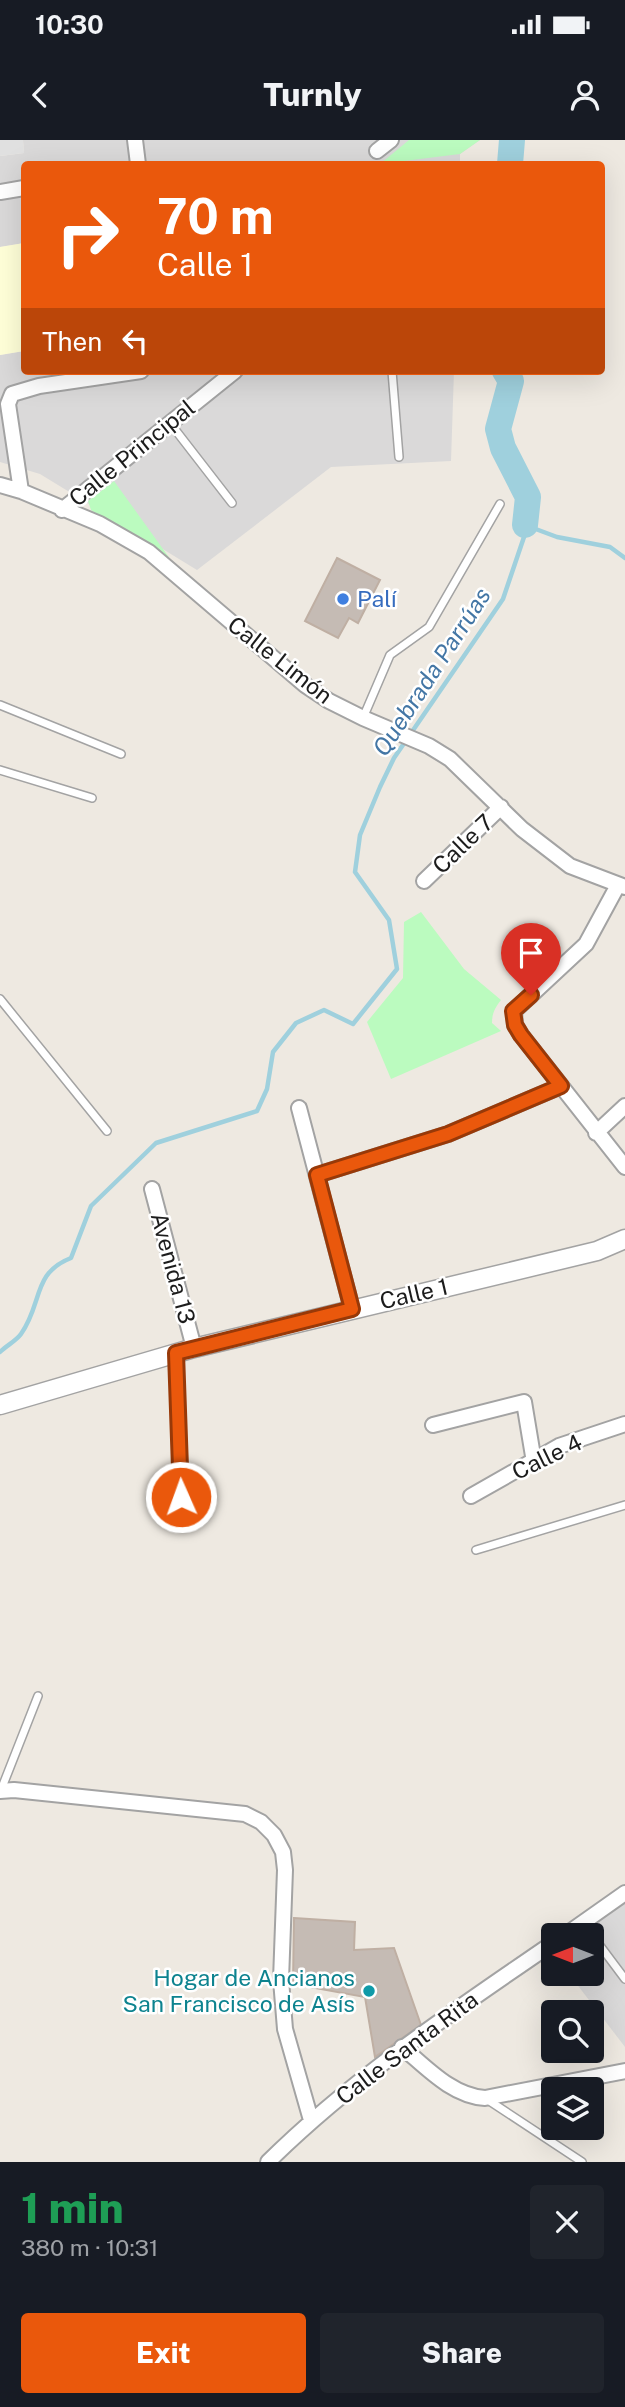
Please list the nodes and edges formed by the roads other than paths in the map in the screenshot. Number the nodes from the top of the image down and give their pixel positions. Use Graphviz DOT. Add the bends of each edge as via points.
graph roads {
  1 [pos="135,140"];
  2 [pos="391,140"];
  3 [pos="377,151"];
  4 [pos="138,161"];
  5 [pos="21,188"];
  6 [pos="0,192"];
  7 [pos="114,375"];
  8 [pos="230,375"];
  9 [pos="392,375"];
  10 [pos="170,422"];
  11 [pos="399,457"];
  12 [pos="0,485"];
  13 [pos="22,491"];
  14 [pos="232,503"];
  15 [pos="499,504"];
  16 [pos="62,510"];
  17 [pos="0,705"];
  18 [pos="363,718"];
  19 [pos="121,754"];
  20 [pos="0,770"];
  21 [pos="92,798"];
  22 [pos="501,807"];
  23 [pos="424,881"];
  24 [pos="622,886"];
  25 [pos="0,999"];
  26 [pos="561,1086"];
  27 [pos="625,1106"];
  28 [pos="299,1108"];
  29 [pos="107,1131"];
  30 [pos="596,1133"];
  31 [pos="625,1167"];
  32 [pos="317,1175"];
  33 [pos="152,1189"];
  34 [pos="625,1239"];
  35 [pos="352,1309"];
  36 [pos="194,1348"];
  37 [pos="176,1353"];
  38 [pos="0,1405"];
  39 [pos="433,1424"];
  40 [pos="625,1424"];
  41 [pos="534,1462"];
  42 [pos="471,1496"];
  43 [pos="181,1497"];
  44 [pos="625,1505"];
  45 [pos="477,1549"];
  46 [pos="38,1696"];
  47 [pos="0,1791"];
  48 [pos="625,1893"];
  49 [pos="582,1923"];
  50 [pos="541,1951"];
  51 [pos="604,1952"];
  52 [pos="625,1979"];
  53 [pos="402,2047"];
  54 [pos="625,2071"];
  55 [pos="485,2098"];
  56 [pos="311,2120"];
  57 [pos="268,2162"];
  58 [pos="582,2162"];
  1 -- 4 [label="street"];
  2 -- 3 [label="street"];
  5 -- 6 [label="street"];
  7 -- 13 [label="street" via="12,394 8,404"];
  8 -- 10 [label="street, Calle Principal"];
  9 -- 11 [label="lane"];
  10 -- 14 [label="lane"];
  10 -- 16 [label="street, Calle Principal"];
  12 -- 13 [label="street, Calle Limón"];
  13 -- 16 [label="street, Calle Limón"];
  15 -- 18 [label="lane" via="429,627 390,655"];
  16 -- 18 [label="street, Calle Limón" via="100,524 149,552 305,685"];
  17 -- 19 [label="lane"];
  18 -- 22 [label="street, Calle Limón" via="450,759"];
  20 -- 21 [label="lane"];
  22 -- 23 [label="street, Calle 7"];
  22 -- 24 [label="street, Calle Limón" via="570,866"];
  24 -- 26 [label="street" via="586,944 513,1011 521,1035"];
  25 -- 29 [label="lane"];
  26 -- 30 [label="street"];
  26 -- 32 [label="street" via="448,1134"];
  27 -- 30 [label="street"];
  28 -- 32 [label="street"];
  30 -- 31 [label="street"];
  32 -- 35 [label="street"];
  33 -- 36 [label="street, Avenida 13"];
  34 -- 35 [label="street, Calle 1" via="597,1251"];
  35 -- 36 [label="street, Calle 1"];
  36 -- 37 [label="street, Calle 1"];
  37 -- 38 [label="street, Calle 1"];
  37 -- 43 [label="lane"];
  39 -- 41 [label="street" via="524,1402"];
  40 -- 41 [label="street, Calle 4" via="559,1446"];
  41 -- 42 [label="street, Calle 4"];
  44 -- 45 [label="lane"];
  46 -- 47 [label="lane"];
  47 -- 56 [label="street" via="245,1814 274,1835 285,1870 281,1980 285,2029"];
  48 -- 49 [label="street"];
  50 -- 53 [label="street, Calle Santa Rita"];
  51 -- 52 [label="lane"];
  53 -- 55 [label="street" via="455,2090"];
  53 -- 56 [label="street, Calle Santa Rita"];
  54 -- 55 [label="street"];
  55 -- 58 [label="lane"];
  56 -- 57 [label="street, Calle Santa Rita"];
}
